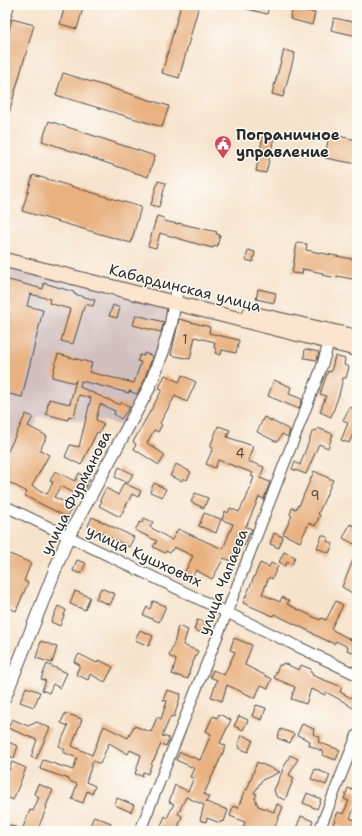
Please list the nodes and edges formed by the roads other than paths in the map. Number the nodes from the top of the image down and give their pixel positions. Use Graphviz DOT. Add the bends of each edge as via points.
graph roads {
  1 [pos="9,5"];
  2 [pos="5,18"];
  3 [pos="5,251"];
  4 [pos="5,260"];
  5 [pos="175,299"];
  6 [pos="357,337"];
  7 [pos="329,342"];
  8 [pos="357,349"];
  9 [pos="5,506"];
  10 [pos="68,537"];
  11 [pos="227,612"];
  12 [pos="357,675"];
  13 [pos="5,697"];
  14 [pos="357,735"];
  15 [pos="140,831"];
  16 [pos="319,831"];
  1 -- 2 [label="street"];
  3 -- 5 [label="main road, Кабардинская улица"];
  4 -- 5 [label="main road, Кабардинская улица"];
  5 -- 6 [label="main road, Кабардинская улица"];
  5 -- 7 [label="main road, Кабардинская улица"];
  5 -- 10 [label="street, улица Фурманова" via="171,324 149,388"];
  7 -- 8 [label="main road, Кабардинская улица"];
  7 -- 11 [label="street, улица Чапаева" via="321,369"];
  9 -- 10 [label="street, улица Кушховых"];
  10 -- 11 [label="street, улица Кушховых"];
  10 -- 13 [label="street, улица Фурманова"];
  11 -- 12 [label="street, улица Кушховых"];
  11 -- 15 [label="street, улица Чапаева"];
  14 -- 16 [label="street"];
}
